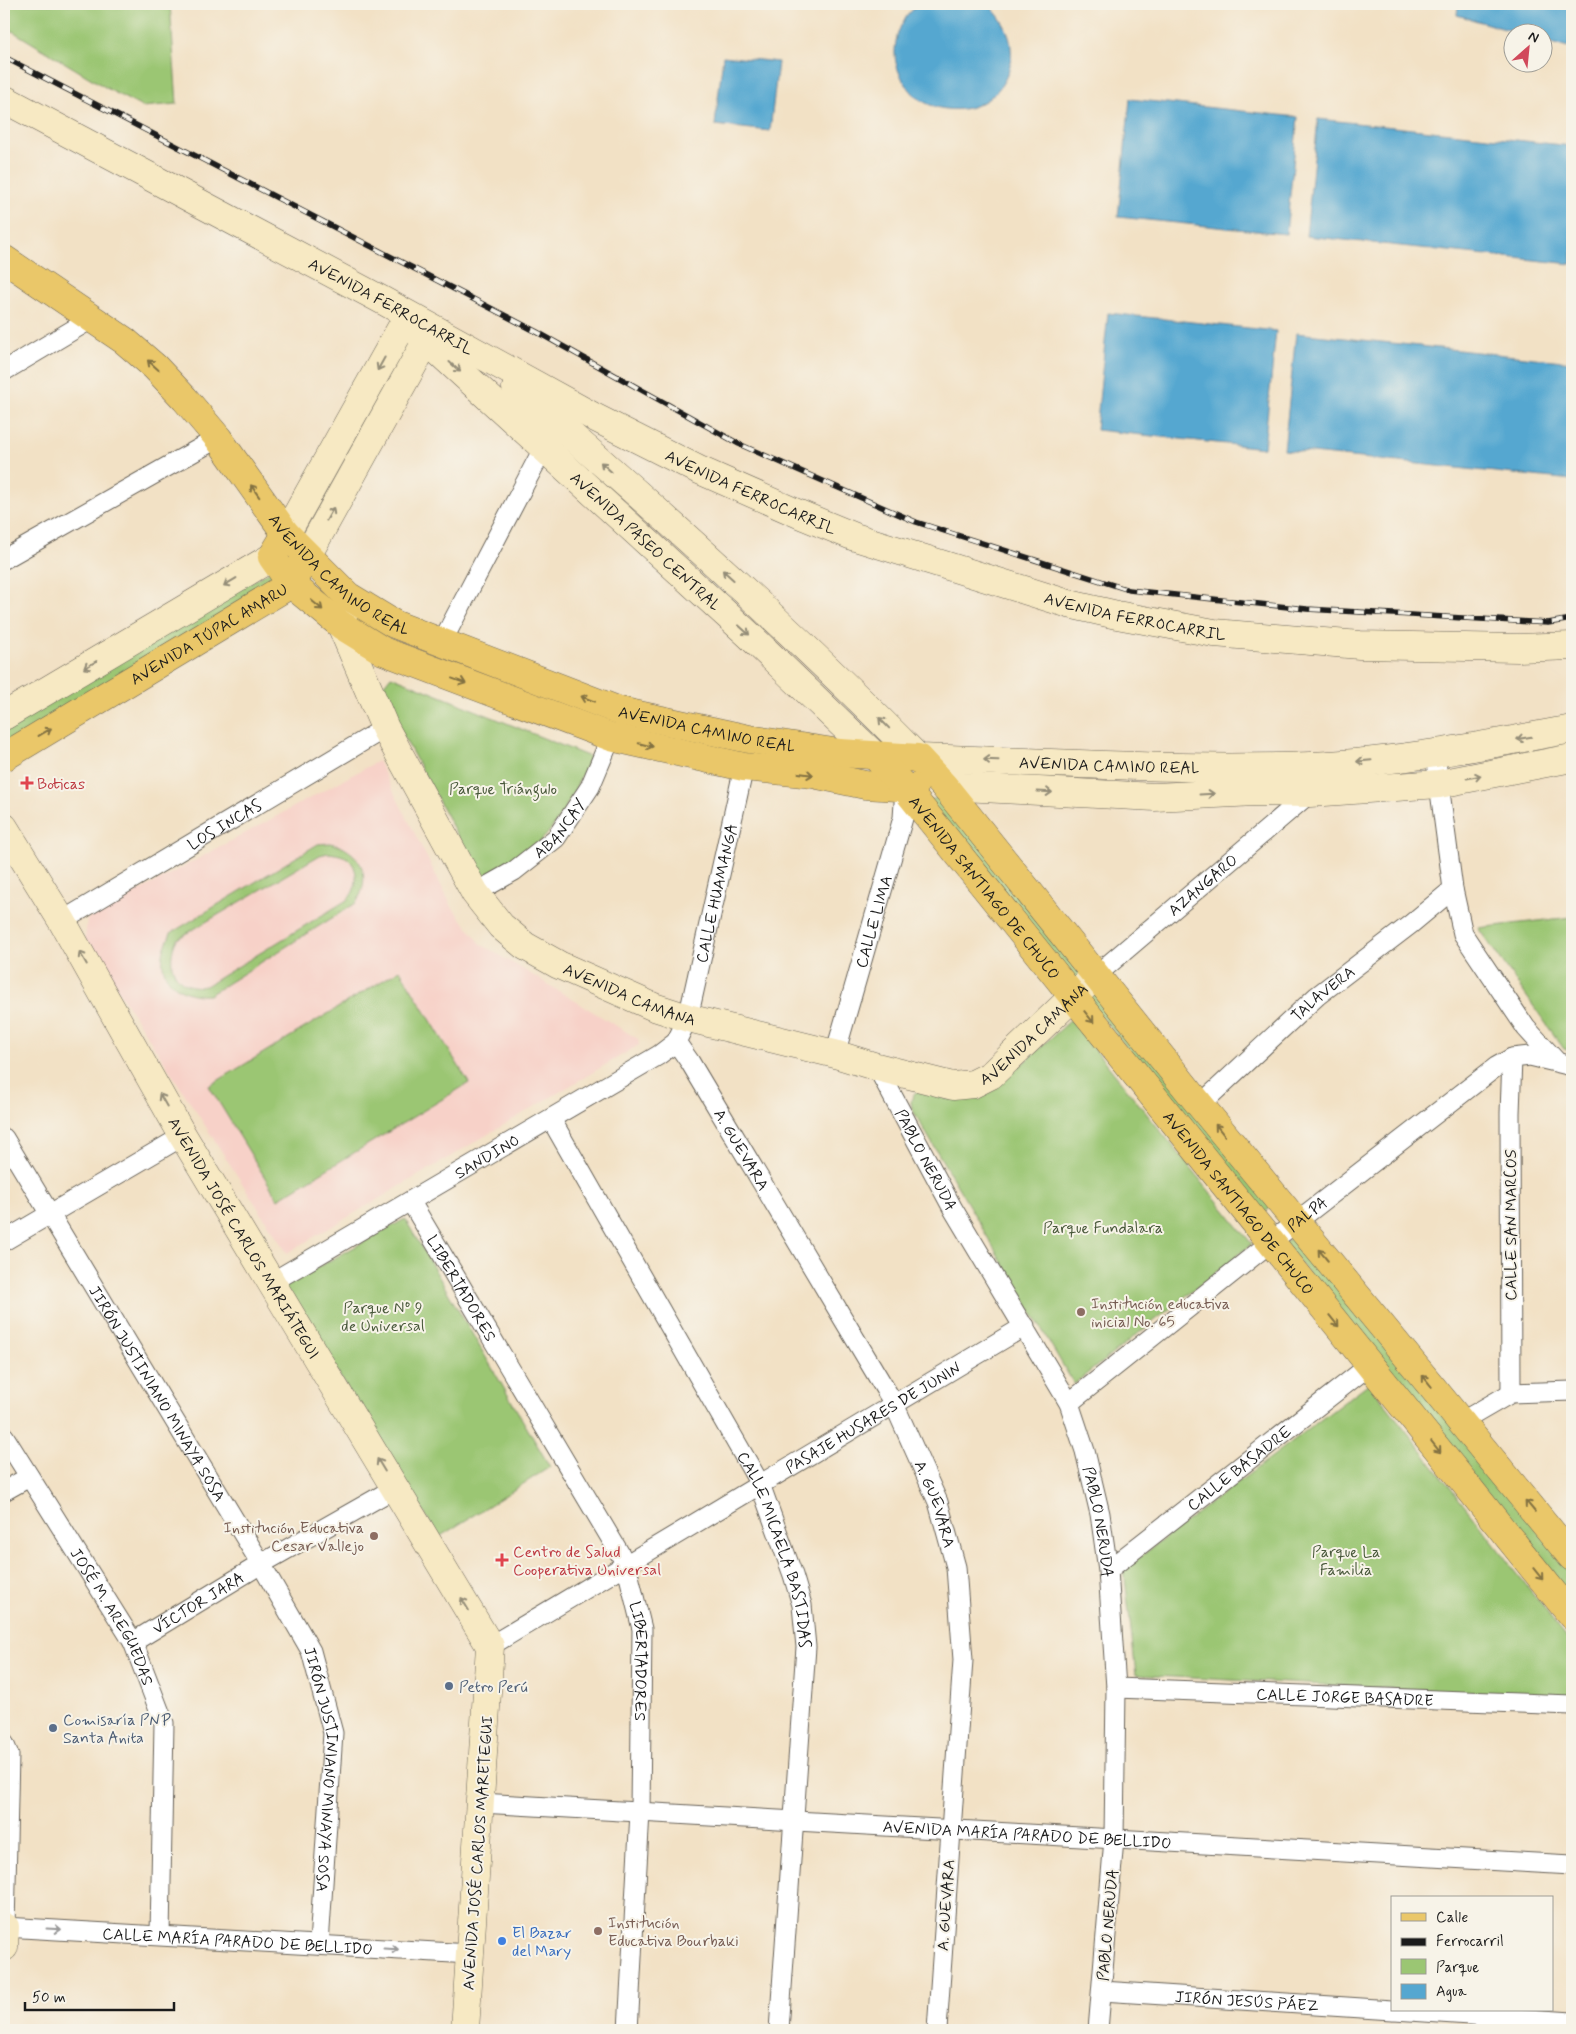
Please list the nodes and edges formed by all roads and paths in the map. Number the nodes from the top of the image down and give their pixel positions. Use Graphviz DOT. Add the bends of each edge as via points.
graph roads {
  1 [pos="4,99"];
  2 [pos="16,113"];
  3 [pos="4,259"];
  4 [pos="380,299"];
  5 [pos="92,318"];
  6 [pos="405,321"];
  7 [pos="430,335"];
  8 [pos="473,350"];
  9 [pos="4,371"];
  10 [pos="218,438"];
  11 [pos="544,447"];
  12 [pos="286,534"];
  13 [pos="307,556"];
  14 [pos="272,557"];
  15 [pos="4,558"];
  16 [pos="291,584"];
  17 [pos="348,596"];
  18 [pos="341,625"];
  19 [pos="442,642"];
  20 [pos="1572,646"];
  21 [pos="4,716"];
  22 [pos="385,728"];
  23 [pos="1572,730"];
  24 [pos="611,737"];
  25 [pos="1434,754"];
  26 [pos="4,757"];
  27 [pos="876,757"];
  28 [pos="918,758"];
  29 [pos="1572,758"];
  30 [pos="744,766"];
  31 [pos="1439,784"];
  32 [pos="944,786"];
  33 [pos="905,788"];
  34 [pos="1310,793"];
  35 [pos="4,827"];
  36 [pos="1452,889"];
  37 [pos="475,893"];
  38 [pos="62,920"];
  39 [pos="1095,976"];
  40 [pos="1072,996"];
  41 [pos="682,1030"];
  42 [pos="836,1054"];
  43 [pos="1512,1058"];
  44 [pos="1565,1064"];
  45 [pos="877,1067"];
  46 [pos="1200,1105"];
  47 [pos="551,1119"];
  48 [pos="184,1136"];
  49 [pos="4,1138"];
  50 [pos="411,1202"];
  51 [pos="49,1216"];
  52 [pos="1296,1222"];
  53 [pos="4,1241"];
  54 [pos="1271,1242"];
  55 [pos="272,1282"];
  56 [pos="1025,1326"];
  57 [pos="1370,1365"];
  58 [pos="1572,1391"];
  59 [pos="1511,1392"];
  60 [pos="1069,1403"];
  61 [pos="894,1404"];
  62 [pos="1461,1422"];
  63 [pos="4,1436"];
  64 [pos="28,1477"];
  65 [pos="760,1484"];
  66 [pos="395,1488"];
  67 [pos="4,1491"];
  68 [pos="1572,1557"];
  69 [pos="261,1564"];
  70 [pos="626,1564"];
  71 [pos="1108,1570"];
  72 [pos="1572,1616"];
  73 [pos="133,1642"];
  74 [pos="490,1646"];
  75 [pos="1116,1688"];
  76 [pos="1572,1705"];
  77 [pos="4,1743"];
  78 [pos="480,1802"];
  79 [pos="640,1812"];
  80 [pos="794,1821"];
  81 [pos="951,1830"];
  82 [pos="1114,1839"];
  83 [pos="1572,1865"];
  84 [pos="4,1933"];
  85 [pos="160,1935"];
  86 [pos="319,1944"];
  87 [pos="470,1954"];
  88 [pos="1102,1991"];
  89 [pos="1391,2010"];
  90 [pos="1424,2012"];
  91 [pos="1572,2022"];
  92 [pos="465,2030"];
  93 [pos="628,2030"];
  94 [pos="779,2030"];
  95 [pos="937,2030"];
  96 [pos="1098,2030"];
  1 -- 2 [label="street, AVENIDA FERROCARRIL"];
  2 -- 4 [label="street, AVENIDA FERROCARRIL"];
  3 -- 5 [label="main road, AVENIDA CAMINO REAL"];
  4 -- 6 [label="street, AVENIDA PASEO CENTRAL"];
  4 -- 7 [label="street, AVENIDA FERROCARRIL"];
  5 -- 9 [label="street"];
  10 -- 5 [label="main road, AVENIDA CAMINO REAL, one-way" via="156,367"];
  6 -- 7 [label="street, AVENIDA PASEO CENTRAL"];
  6 -- 12 [label="street, AVENIDA TÚPAC AMARU, one-way"];
  7 -- 8 [label="street, AVENIDA FERROCARRIL"];
  7 -- 11 [label="street, AVENIDA PASEO CENTRAL, one-way"];
  13 -- 7 [label="street, AVENIDA TÚPAC AMARU, one-way"];
  8 -- 20 [label="street, AVENIDA FERROCARRIL" via="697,469 799,514 855,537 1070,604 1214,633 1360,645"];
  28 -- 8 [label="street, AVENIDA PASEO CENTRAL, one-way" via="778,620"];
  12 -- 10 [label="main road, AVENIDA CAMINO REAL, one-way"];
  10 -- 15 [label="street"];
  11 -- 19 [label="street"];
  11 -- 27 [label="street, AVENIDA PASEO CENTRAL, one-way"];
  12 -- 13 [label="main road, AVENIDA CAMINO REAL"];
  12 -- 14 [label="main road, AVENIDA TÚPAC AMARU"];
  13 -- 16 [label="main road, AVENIDA TÚPAC AMARU"];
  13 -- 17 [label="main road, AVENIDA CAMINO REAL"];
  14 -- 16 [label="main road, AVENIDA CAMINO REAL"];
  14 -- 21 [label="street, AVENIDA TÚPAC AMARU, one-way"];
  16 -- 18 [label="main road, AVENIDA CAMINO REAL, one-way"];
  26 -- 16 [label="main road, AVENIDA TÚPAC AMARU, one-way"];
  17 -- 18 [label="street"];
  17 -- 19 [label="main road, AVENIDA CAMINO REAL" via="394,624"];
  18 -- 22 [label="street, AVENIDA CAMANA"];
  18 -- 24 [label="main road, AVENIDA CAMINO REAL, one-way" via="383,651"];
  27 -- 19 [label="main road, AVENIDA CAMINO REAL, one-way" via="749,739 620,711"];
  22 -- 37 [label="street, AVENIDA CAMANA"];
  22 -- 38 [label="street, LOS INCAS"];
  23 -- 25 [label="street, AVENIDA CAMINO REAL, one-way"];
  24 -- 30 [label="main road, AVENIDA CAMINO REAL, one-way"];
  24 -- 37 [label="street, ABANCAY" via="590,787 556,838 514,871"];
  25 -- 28 [label="street, AVENIDA CAMINO REAL, one-way" via="1311,766 1184,767"];
  25 -- 31 [label="street"];
  27 -- 28 [label="main road, AVENIDA CAMINO REAL"];
  27 -- 33 [label="main road, AVENIDA PASEO CENTRAL"];
  28 -- 32 [label="main road, AVENIDA PASEO CENTRAL"];
  31 -- 29 [label="street, AVENIDA CAMINO REAL, one-way"];
  30 -- 33 [label="main road, AVENIDA CAMINO REAL, one-way"];
  30 -- 41 [label="street, CALLE HUAMANGA"];
  31 -- 34 [label="street, AVENIDA CAMINO REAL"];
  31 -- 36 [label="street"];
  32 -- 33 [label="main road, AVENIDA CAMINO REAL"];
  32 -- 34 [label="street, AVENIDA CAMINO REAL, one-way" via="1155,797"];
  32 -- 39 [label="main road, AVENIDA SANTIAGO DE CHUCO"];
  33 -- 40 [label="main road, AVENIDA SANTIAGO DE CHUCO"];
  33 -- 42 [label="street, CALLE LIMA" via="903,818"];
  34 -- 39 [label="street, AZANGARO"];
  35 -- 38 [label="street, AVENIDA JOSÉ CARLOS MARIÁTEGUI"];
  36 -- 44 [label="street" via="1464,934 1526,1028"];
  36 -- 46 [label="street, TALAVERA" via="1317,996"];
  37 -- 41 [label="street, AVENIDA CAMANA" via="501,926 525,946 559,965 654,1007"];
  48 -- 38 [label="street, AVENIDA JOSÉ CARLOS MARIÁTEGUI, one-way"];
  39 -- 40 [label="street, AVENIDA CAMANA"];
  39 -- 46 [label="main road, AVENIDA SANTIAGO DE CHUCO"];
  40 -- 45 [label="street, AVENIDA CAMANA" via="991,1076 973,1084 953,1086"];
  40 -- 54 [label="main road, AVENIDA SANTIAGO DE CHUCO, one-way"];
  41 -- 42 [label="street, AVENIDA CAMANA"];
  41 -- 47 [label="street, SANDINO" via="659,1056"];
  41 -- 61 [label="street, A. GUEVARA" via="696,1071"];
  42 -- 45 [label="street, AVENIDA CAMANA"];
  43 -- 44 [label="street" via="1530,1056"];
  43 -- 52 [label="street, PALPA" via="1496,1067"];
  43 -- 59 [label="street, CALLE SAN MARCOS"];
  45 -- 56 [label="street, PABLO NERUDA" via="953,1209"];
  52 -- 46 [label="main road, AVENIDA SANTIAGO DE CHUCO, one-way"];
  47 -- 50 [label="street, SANDINO"];
  47 -- 65 [label="street, CALLE MICAELA BASTIDAS"];
  48 -- 51 [label="street"];
  48 -- 55 [label="street, AVENIDA JOSÉ CARLOS MARIÁTEGUI"];
  49 -- 51 [label="street, JIRÓN JUSTINIANO MINAYA SOSA"];
  50 -- 55 [label="street, SANDINO"];
  50 -- 70 [label="street, LIBERTADORES"];
  51 -- 53 [label="street"];
  51 -- 69 [label="street, JIRÓN JUSTINIANO MINAYA SOSA"];
  52 -- 54 [label="street, PALPA"];
  62 -- 52 [label="main road, AVENIDA SANTIAGO DE CHUCO, one-way"];
  54 -- 57 [label="main road, AVENIDA SANTIAGO DE CHUCO, one-way"];
  54 -- 60 [label="street, PALPA"];
  66 -- 55 [label="street, AVENIDA JOSÉ CARLOS MARIÁTEGUI, one-way"];
  56 -- 60 [label="street, PABLO NERUDA"];
  56 -- 61 [label="street, PASAJE HUSARES DE JUNIN"];
  57 -- 71 [label="street, CALLE BASADRE"];
  57 -- 72 [label="main road, AVENIDA SANTIAGO DE CHUCO, one-way"];
  58 -- 59 [label="street"];
  59 -- 62 [label="street"];
  60 -- 71 [label="street, PABLO NERUDA" via="1100,1514"];
  61 -- 65 [label="street, PASAJE HUSARES DE JUNIN"];
  61 -- 81 [label="street, A. GUEVARA" via="938,1502 956,1567 964,1660"];
  68 -- 62 [label="main road, AVENIDA SANTIAGO DE CHUCO, one-way"];
  63 -- 64 [label="street, JOSÉ M. AREGUEDAS"];
  64 -- 67 [label="street"];
  64 -- 73 [label="street, JOSÉ M. AREGUEDAS"];
  65 -- 70 [label="street, PASAJE HUSARES DE JUNIN"];
  65 -- 80 [label="street, CALLE MICAELA BASTIDAS" via="802,1605 806,1647"];
  66 -- 69 [label="street, VÍCTOR JARA"];
  74 -- 66 [label="street, AVENIDA JOSÉ CARLOS MARIÁTEGUI, one-way"];
  69 -- 73 [label="street, VÍCTOR JARA"];
  69 -- 86 [label="street, JIRÓN JUSTINIANO MINAYA SOSA" via="310,1651 333,1733"];
  70 -- 74 [label="street, PASAJE HUSARES DE JUNIN"];
  70 -- 79 [label="street, LIBERTADORES" via="642,1629"];
  71 -- 75 [label="street, PABLO NERUDA"];
  73 -- 85 [label="street, JOSÉ M. AREGUEDAS" via="164,1723"];
  74 -- 78 [label="street, AVENIDA JOSÉ CARLOS MARETEGUI"];
  75 -- 76 [label="street, CALLE JORGE BASADRE"];
  75 -- 82 [label="street, PABLO NERUDA"];
  77 -- 84 [label="street" via="9,1755"];
  78 -- 79 [label="street, AVENIDA MARÍA PARADO DE BELLIDO"];
  78 -- 87 [label="street, AVENIDA JOSÉ CARLOS MARETEGUI"];
  79 -- 80 [label="street, AVENIDA MARÍA PARADO DE BELLIDO"];
  79 -- 93 [label="street, LIBERTADORES"];
  80 -- 81 [label="street, AVENIDA MARÍA PARADO DE BELLIDO"];
  80 -- 94 [label="street, CALLE MICAELA BASTIDAS"];
  81 -- 82 [label="street, AVENIDA MARÍA PARADO DE BELLIDO"];
  81 -- 95 [label="street, A. GUEVARA"];
  82 -- 83 [label="street, AVENIDA MARÍA PARADO DE BELLIDO"];
  82 -- 88 [label="street, PABLO NERUDA"];
  84 -- 85 [label="street, CALLE MARÍA PARADO DE BELLIDO, one-way"];
  85 -- 86 [label="street, CALLE MARÍA PARADO DE BELLIDO"];
  86 -- 87 [label="street, CALLE MARÍA PARADO DE BELLIDO, one-way"];
  87 -- 92 [label="street, AVENIDA JOSÉ CARLOS MARETEGUI"];
  88 -- 89 [label="street, JIRÓN JESÚS PÁEZ"];
  88 -- 96 [label="street, PABLO NERUDA"];
  90 -- 91 [label="street, JIRÓN JESÚS PÁEZ"];
}
